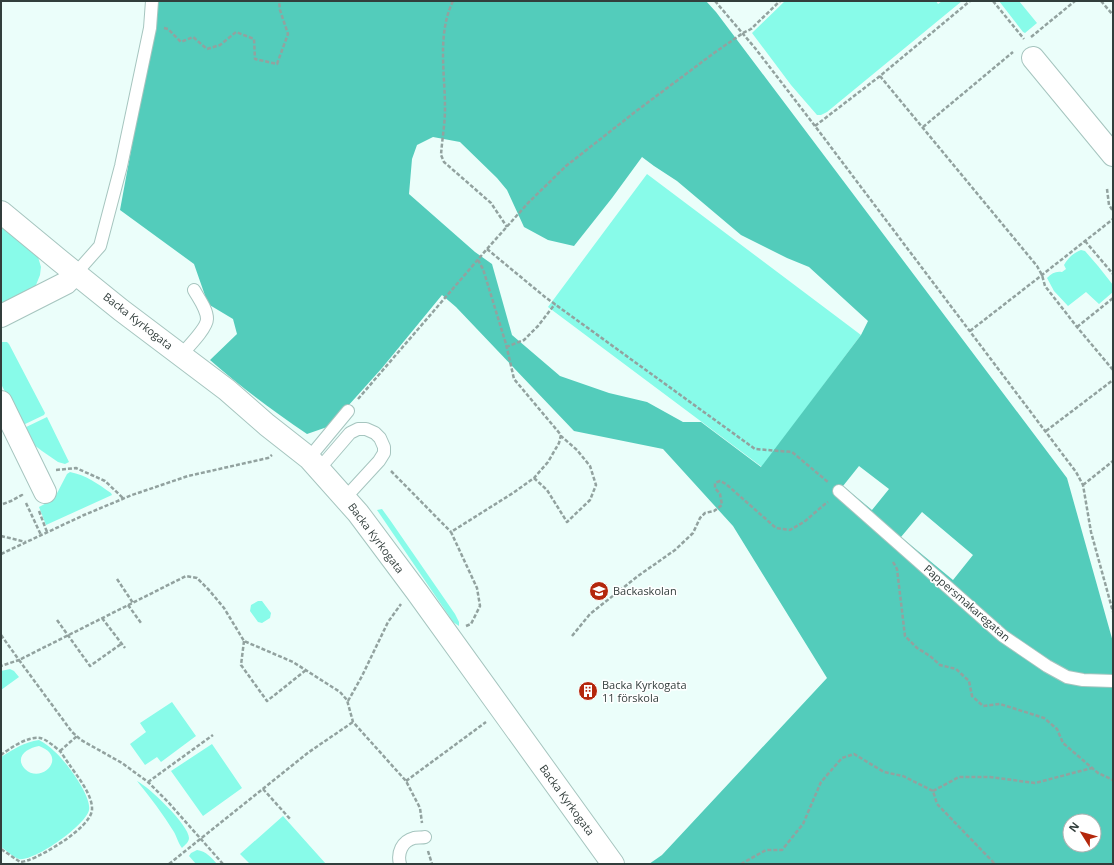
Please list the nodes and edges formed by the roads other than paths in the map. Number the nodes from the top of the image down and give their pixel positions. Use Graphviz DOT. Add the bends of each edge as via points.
graph roads {
  1 [pos="152,1"];
  2 [pos="1023,55"];
  3 [pos="1113,155"];
  4 [pos="1,212"];
  5 [pos="76,272"];
  6 [pos="194,290"];
  7 [pos="1,316"];
  8 [pos="181,355"];
  9 [pos="1,402"];
  10 [pos="348,411"];
  11 [pos="6,424"];
  12 [pos="314,463"];
  13 [pos="45,492"];
  14 [pos="841,493"];
  15 [pos="345,498"];
  16 [pos="1113,681"];
  17 [pos="425,837"];
  18 [pos="400,864"];
  19 [pos="614,864"];
  1 -- 5 [label="lane" via="150,28 121,166 100,246"];
  2 -- 3 [label="street"];
  4 -- 5 [label="street, Backa Kyrkogata"];
  5 -- 7 [label="street" via="66,283"];
  5 -- 8 [label="street, Backa Kyrkogata"];
  6 -- 8 [label="lane" via="208,321"];
  8 -- 12 [label="street, Backa Kyrkogata"];
  9 -- 11 [label="street"];
  10 -- 12 [label="lane"];
  11 -- 13 [label="street"];
  12 -- 15 [label="street, Backa Kyrkogata"];
  12 -- 15 [label="lane" via="358,429 366,429 380,438 384,453"];
  14 -- 16 [label="lane, Pappersmakaregatan" via="1003,636 1067,677"];
  15 -- 19 [label="street, Backa Kyrkogata" via="417,592"];
  17 -- 18 [label="lane" via="404,842 399,852"];
}
